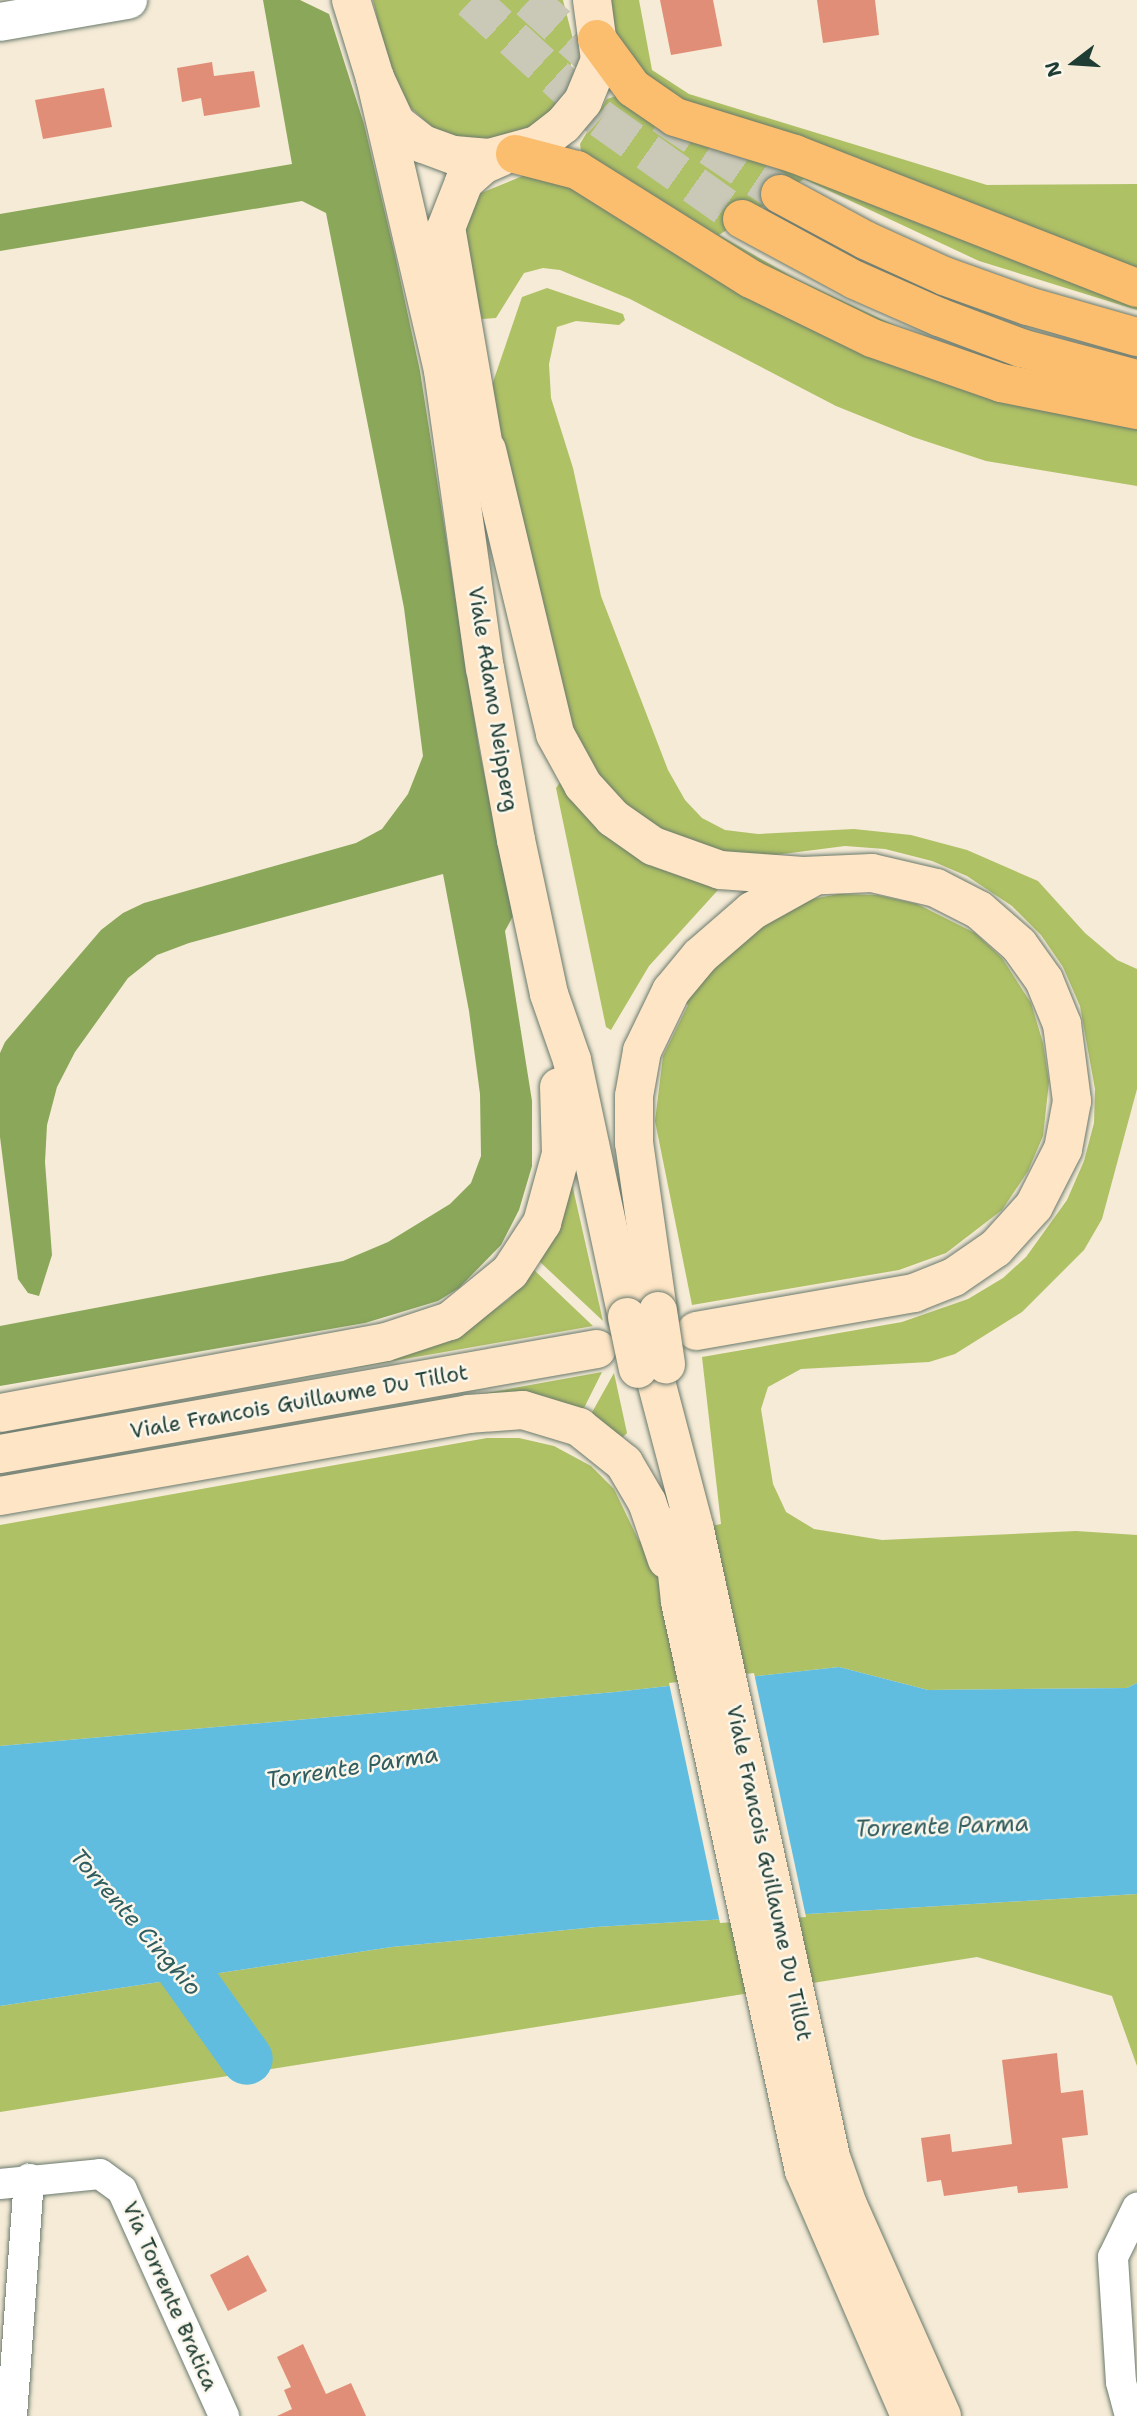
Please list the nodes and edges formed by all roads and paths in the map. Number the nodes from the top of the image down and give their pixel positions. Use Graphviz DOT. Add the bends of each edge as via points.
graph roads {
  1 [pos="128,0"];
  2 [pos="339,0"];
  3 [pos="351,0"];
  4 [pos="592,0"];
  5 [pos="0,22"];
  6 [pos="597,39"];
  7 [pos="371,63"];
  8 [pos="508,155"];
  9 [pos="780,194"];
  10 [pos="742,219"];
  11 [pos="1137,288"];
  12 [pos="1137,337"];
  13 [pos="1137,379"];
  14 [pos="1137,411"];
  15 [pos="487,450"];
  16 [pos="815,876"];
  17 [pos="547,984"];
  18 [pos="642,1314"];
  19 [pos="696,1331"];
  20 [pos="597,1349"];
  21 [pos="0,1413"];
  22 [pos="0,1454"];
  23 [pos="0,1496"];
  24 [pos="676,1534"];
  25 [pos="792,2050"];
  26 [pos="15,2182"];
  27 [pos="1137,2208"];
  28 [pos="12,2416"];
  29 [pos="224,2416"];
  30 [pos="910,2416"];
  31 [pos="942,2416"];
  32 [pos="1130,2416"];
  1 -- 5 [label="street"];
  2 -- 7 [label="street"];
  3 -- 7 [label="main road"];
  4 -- 6 [label="main road, Viale Adamo Neipperg"];
  6 -- 8 [label="main road, Viale Adamo Neipperg" via="600,60 583,101 563,125 537,145"];
  6 -- 11 [label="highway" via="632,88 675,117 804,158"];
  7 -- 8 [label="main road" via="386,106 408,135 454,155"];
  7 -- 17 [label="main road, Viale Adamo Neipperg" via="443,370 495,725"];
  8 -- 14 [label="highway" via="577,170 739,272 872,338 1001,383"];
  8 -- 15 [label="main road, Viale Adamo Neipperg" via="483,164 464,182 446,228"];
  9 -- 12 [label="highway" via="944,276 1060,317"];
  10 -- 13 [label="highway" via="829,267 926,312 1021,348"];
  15 -- 16 [label="main road" via="550,719 563,753 583,785 613,818 674,856 745,874"];
  15 -- 18 [label="main road, Viale Adamo Neipperg" via="492,540 527,772"];
  16 -- 18 [label="main road" via="752,911 700,956 665,1001 642,1051 634,1096 634,1143"];
  16 -- 19 [label="main road" via="872,873 936,888 979,910 1019,945 1044,980 1062,1024 1071,1078 1066,1137 1049,1180 1020,1225 954,1277 891,1298"];
  17 -- 18 [label="main road, Viale Adamo Neipperg"];
  17 -- 21 [label="main road" via="561,1108 558,1177 525,1254 480,1301 450,1321 408,1338"];
  18 -- 24 [label="main road, Viale Francois Guillaume Du Tillot, bridge"];
  20 -- 22 [label="main road, Viale Francois Guillaume Du Tillot"];
  23 -- 24 [label="main road" via="468,1414 523,1410 570,1423 611,1451"];
  24 -- 25 [label="main road, Viale Francois Guillaume Du Tillot"];
  24 -- 25 [label="main road, Viale Francois Guillaume Du Tillot" via="680,1602"];
  25 -- 30 [label="main road, Viale Francois Guillaume Du Tillot" via="812,2195"];
  25 -- 31 [label="main road, Viale Francois Guillaume Du Tillot" via="848,2205"];
  26 -- 28 [label="street"];
  26 -- 29 [label="street, Via Torrente Bratica" via="100,2174 122,2190"];
  27 -- 32 [label="street" via="1113,2257 1121,2382"];
}
